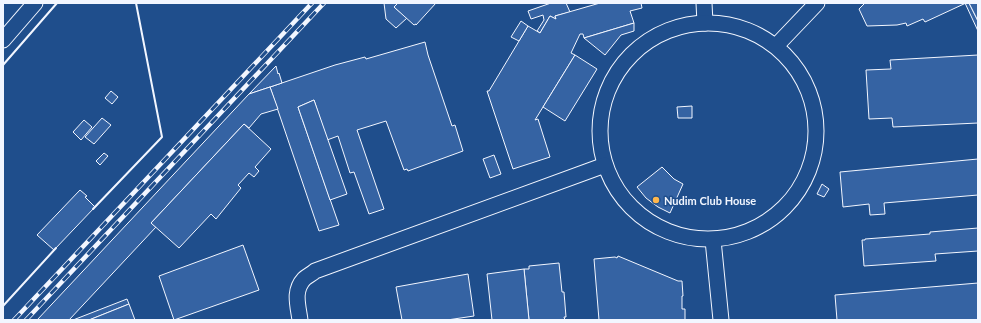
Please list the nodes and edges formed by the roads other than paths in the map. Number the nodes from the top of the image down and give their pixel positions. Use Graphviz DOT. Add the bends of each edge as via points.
graph roads {
  1 [pos="35,3"];
  2 [pos="704,3"];
  3 [pos="817,3"];
  4 [pos="705,23"];
  5 [pos="3,40"];
  6 [pos="776,46"];
  7 [pos="605,165"];
  8 [pos="713,240"];
  9 [pos="300,320"];
  10 [pos="721,320"];
  1 -- 5 [label="street"];
  2 -- 4 [label="street"];
  3 -- 6 [label="street"];
  4 -- 6 [label="street" via="736,26"];
  4 -- 7 [label="street" via="683,26 662,33 626,60 613,78 604,99 600,121 600,143"];
  6 -- 8 [label="street" via="801,74 815,109 817,128 812,165 794,198 776,216 750,232"];
  7 -- 8 [label="street" via="613,184 638,215 673,234"];
  7 -- 9 [label="street" via="315,271 305,278 296,295"];
  8 -- 10 [label="street"];
}
